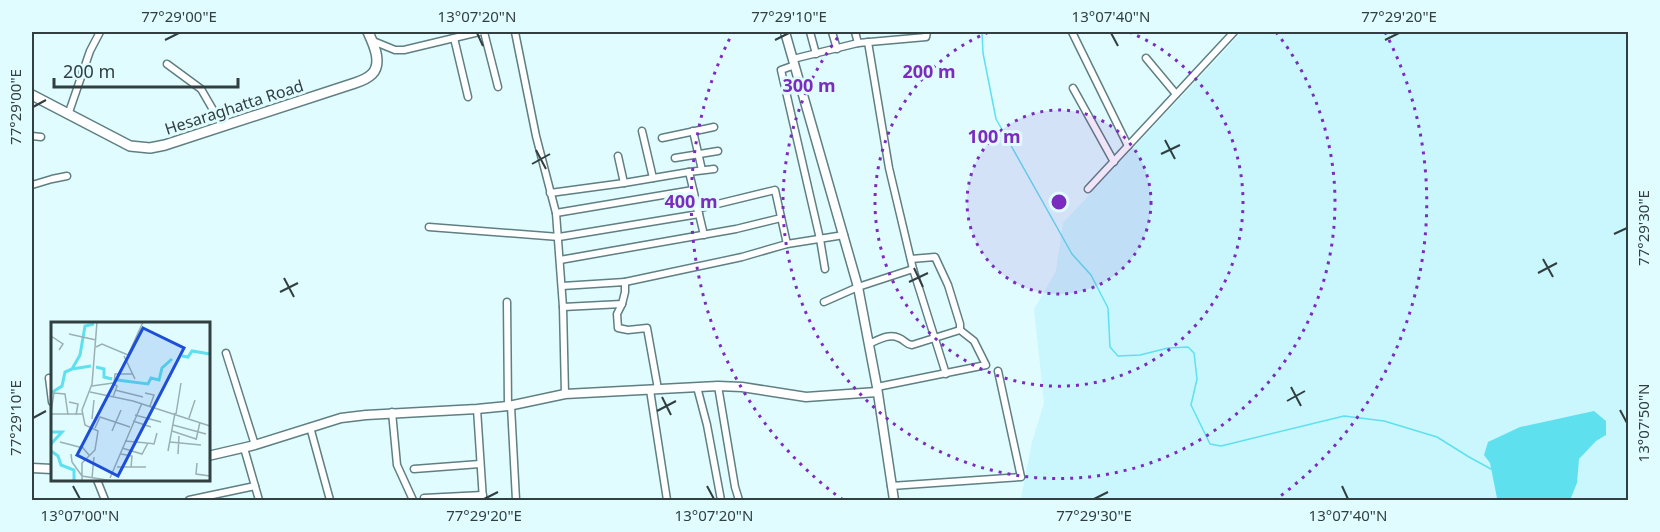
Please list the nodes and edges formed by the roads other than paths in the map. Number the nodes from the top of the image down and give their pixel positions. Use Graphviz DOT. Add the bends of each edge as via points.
graph roads {
  1 [pos="100,32"];
  2 [pos="481,32"];
  3 [pos="515,32"];
  4 [pos="785,32"];
  5 [pos="810,32"];
  6 [pos="832,32"];
  7 [pos="855,32"];
  8 [pos="927,32"];
  9 [pos="1072,32"];
  10 [pos="1233,32"];
  11 [pos="370,36"];
  12 [pos="454,38"];
  13 [pos="868,42"];
  14 [pos="858,43"];
  15 [pos="837,49"];
  16 [pos="816,54"];
  17 [pos="1146,58"];
  18 [pos="794,62"];
  19 [pos="166,64"];
  20 [pos="498,87"];
  21 [pos="1073,88"];
  22 [pos="1176,94"];
  23 [pos="32,95"];
  24 [pos="468,97"];
  25 [pos="68,115"];
  26 [pos="223,127"];
  27 [pos="714,127"];
  28 [pos="642,131"];
  29 [pos="693,131"];
  30 [pos="32,136"];
  31 [pos="41,137"];
  32 [pos="662,138"];
  33 [pos="1128,146"];
  34 [pos="718,151"];
  35 [pos="698,154"];
  36 [pos="618,156"];
  37 [pos="675,159"];
  38 [pos="1114,162"];
  39 [pos="714,169"];
  40 [pos="702,170"];
  41 [pos="689,172"];
  42 [pos="67,176"];
  43 [pos="653,178"];
  44 [pos="624,183"];
  45 [pos="32,185"];
  46 [pos="1088,189"];
  47 [pos="693,190"];
  48 [pos="550,193"];
  49 [pos="698,211"];
  50 [pos="556,213"];
  51 [pos="781,218"];
  52 [pos="429,227"];
  53 [pos="704,235"];
  54 [pos="844,236"];
  55 [pos="559,237"];
  56 [pos="820,239"];
  57 [pos="787,244"];
  58 [pos="911,259"];
  59 [pos="560,260"];
  60 [pos="825,269"];
  61 [pos="913,269"];
  62 [pos="625,282"];
  63 [pos="562,286"];
  64 [pos="858,287"];
  65 [pos="507,302"];
  66 [pos="824,302"];
  67 [pos="622,304"];
  68 [pos="564,307"];
  69 [pos="960,330"];
  70 [pos="935,337"];
  71 [pos="869,344"];
  72 [pos="226,353"];
  73 [pos="998,371"];
  74 [pos="946,374"];
  75 [pos="49,378"];
  76 [pos="718,386"];
  77 [pos="697,387"];
  78 [pos="654,390"];
  79 [pos="877,390"];
  80 [pos="51,394"];
  81 [pos="565,394"];
  82 [pos="510,406"];
  83 [pos="477,410"];
  84 [pos="392,412"];
  85 [pos="310,427"];
  86 [pos="255,445"];
  87 [pos="244,448"];
  88 [pos="210,456"];
  89 [pos="480,464"];
  90 [pos="32,468"];
  91 [pos="51,469"];
  92 [pos="414,469"];
  93 [pos="97,481"];
  94 [pos="255,486"];
  95 [pos="891,486"];
  96 [pos="424,498"];
  97 [pos="483,498"];
  98 [pos="105,501"];
  99 [pos="189,501"];
  100 [pos="259,501"];
  101 [pos="330,501"];
  102 [pos="413,501"];
  103 [pos="516,501"];
  104 [pos="667,501"];
  105 [pos="721,501"];
  106 [pos="740,501"];
  107 [pos="894,501"];
  1 -- 25 [label="street"];
  2 -- 12 [label="street"];
  2 -- 20 [label="street"];
  3 -- 48 [label="street"];
  4 -- 18 [label="street"];
  5 -- 16 [label="street"];
  6 -- 15 [label="street"];
  7 -- 14 [label="street"];
  8 -- 13 [label="street" via="926,37"];
  9 -- 33 [label="street"];
  10 -- 22 [label="street"];
  11 -- 12 [label="street" via="395,50"];
  11 -- 26 [label="main road, Hesaraghatta Road" via="377,67 368,77"];
  12 -- 24 [label="street"];
  13 -- 14 [label="street"];
  13 -- 58 [label="street" via="889,168"];
  14 -- 15 [label="street"];
  15 -- 16 [label="street"];
  16 -- 18 [label="street"];
  17 -- 22 [label="street"];
  18 -- 54 [label="street"];
  18 -- 56 [label="street" via="781,70"];
  19 -- 26 [label="street" via="201,89"];
  21 -- 38 [label="street"];
  22 -- 33 [label="street"];
  23 -- 25 [label="main road, Hesaraghatta Road"];
  25 -- 26 [label="main road, Hesaraghatta Road" via="134,147 165,146"];
  27 -- 29 [label="street"];
  28 -- 43 [label="street"];
  29 -- 32 [label="street"];
  29 -- 35 [label="street"];
  30 -- 31 [label="street"];
  33 -- 38 [label="street"];
  34 -- 35 [label="street"];
  35 -- 37 [label="street"];
  35 -- 40 [label="street"];
  36 -- 44 [label="street"];
  38 -- 46 [label="street"];
  39 -- 40 [label="street"];
  40 -- 41 [label="street"];
  41 -- 43 [label="street"];
  41 -- 47 [label="street"];
  42 -- 45 [label="street"];
  43 -- 44 [label="street"];
  44 -- 48 [label="street"];
  47 -- 49 [label="street"];
  47 -- 50 [label="street"];
  48 -- 50 [label="street"];
  49 -- 51 [label="street" via="775,190"];
  49 -- 53 [label="street"];
  49 -- 55 [label="street"];
  50 -- 55 [label="street"];
  51 -- 53 [label="street"];
  51 -- 57 [label="street"];
  52 -- 55 [label="street"];
  53 -- 59 [label="street"];
  54 -- 56 [label="street"];
  54 -- 64 [label="street"];
  55 -- 59 [label="street"];
  56 -- 57 [label="street"];
  56 -- 60 [label="street"];
  57 -- 62 [label="street" via="742,258"];
  58 -- 61 [label="street"];
  58 -- 69 [label="street" via="935,256 948,285"];
  59 -- 63 [label="street"];
  61 -- 64 [label="street"];
  61 -- 70 [label="street"];
  62 -- 63 [label="street"];
  62 -- 67 [label="street"];
  63 -- 68 [label="street"];
  64 -- 66 [label="street"];
  64 -- 71 [label="street"];
  65 -- 82 [label="street"];
  67 -- 68 [label="street"];
  67 -- 78 [label="street" via="617,314 618,328 647,328"];
  68 -- 81 [label="street"];
  69 -- 70 [label="street"];
  69 -- 74 [label="street" via="975,341 986,365"];
  70 -- 71 [label="street" via="912,345 896,336"];
  70 -- 74 [label="street"];
  71 -- 79 [label="street"];
  72 -- 86 [label="street"];
  73 -- 95 [label="street" via="1021,477"];
  74 -- 79 [label="street"];
  75 -- 80 [label="street"];
  76 -- 77 [label="street"];
  76 -- 79 [label="street" via="806,397"];
  76 -- 106 [label="street"];
  77 -- 78 [label="street"];
  77 -- 105 [label="street"];
  78 -- 81 [label="street"];
  78 -- 104 [label="street"];
  79 -- 95 [label="street"];
  81 -- 82 [label="street"];
  82 -- 83 [label="street"];
  82 -- 103 [label="street"];
  83 -- 84 [label="street"];
  83 -- 89 [label="street"];
  84 -- 85 [label="street" via="341,418"];
  84 -- 102 [label="street" via="397,465"];
  85 -- 86 [label="street"];
  85 -- 101 [label="street"];
  86 -- 87 [label="street"];
  87 -- 88 [label="street"];
  87 -- 94 [label="street"];
  89 -- 92 [label="street"];
  89 -- 97 [label="street"];
  90 -- 91 [label="street"];
  93 -- 98 [label="street"];
  94 -- 99 [label="street"];
  94 -- 100 [label="street"];
  95 -- 107 [label="street"];
  96 -- 97 [label="street"];
}
